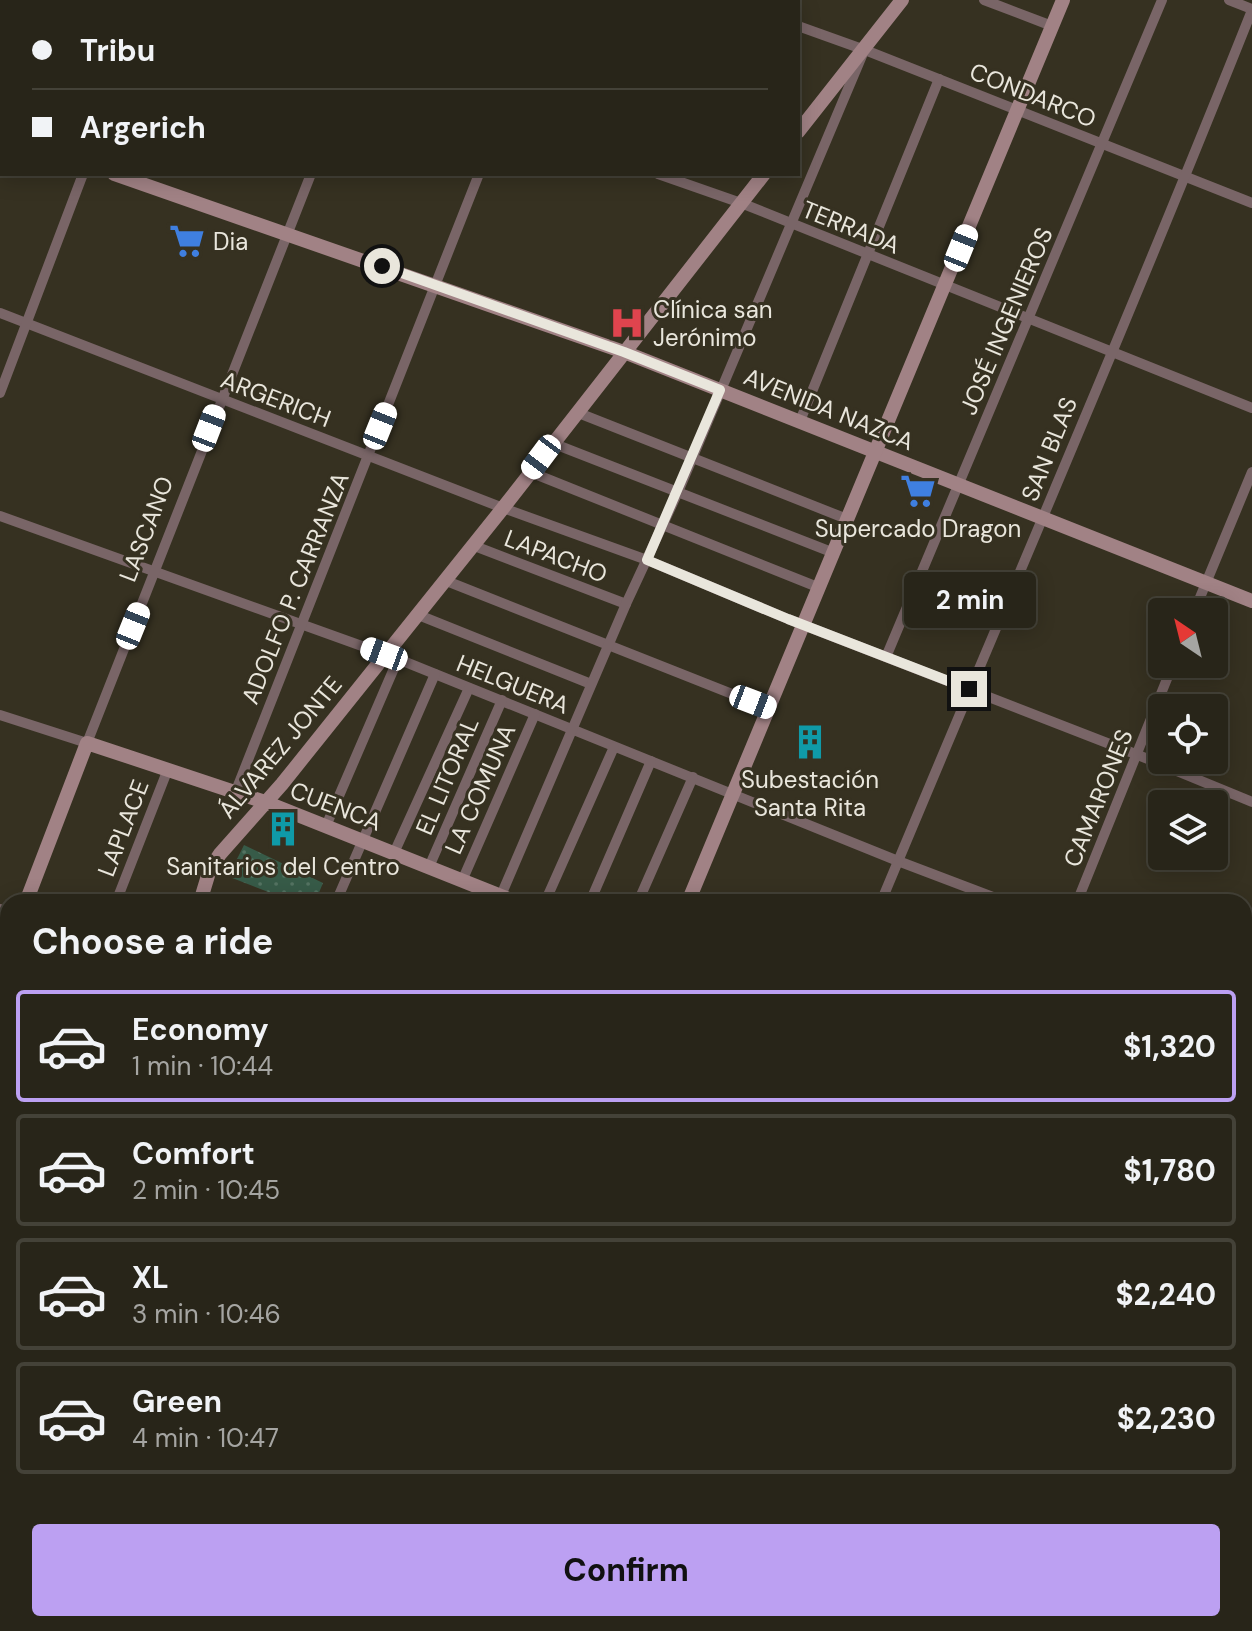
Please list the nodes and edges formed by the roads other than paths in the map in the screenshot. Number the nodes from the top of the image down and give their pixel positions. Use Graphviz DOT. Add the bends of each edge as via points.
graph roads {
  1 [pos="902,0"];
  2 [pos="984,0"];
  3 [pos="1063,0"];
  4 [pos="1162,0"];
  5 [pos="1229,0"];
  6 [pos="1252,10"];
  7 [pos="1052,26"];
  8 [pos="800,27"];
  9 [pos="865,50"];
  10 [pos="939,79"];
  11 [pos="1019,110"];
  12 [pos="800,130"];
  13 [pos="1102,144"];
  14 [pos="82,176"];
  15 [pos="120,176"];
  16 [pos="310,176"];
  17 [pos="478,176"];
  18 [pos="762,176"];
  19 [pos="1185,178"];
  20 [pos="684,179"];
  21 [pos="741,203"];
  22 [pos="1252,203"];
  23 [pos="793,225"];
  24 [pos="288,233"];
  25 [pos="867,254"];
  26 [pos="436,284"];
  27 [pos="946,286"];
  28 [pos="0,313"];
  29 [pos="1028,317"];
  30 [pos="25,323"];
  31 [pos="624,352"];
  32 [pos="1111,353"];
  33 [pos="720,390"];
  34 [pos="0,393"];
  35 [pos="220,400"];
  36 [pos="1252,408"];
  37 [pos="576,412"];
  38 [pos="800,421"];
  39 [pos="552,443"];
  40 [pos="877,452"];
  41 [pos="368,455"];
  42 [pos="692,458"];
  43 [pos="530,472"];
  44 [pos="1252,472"];
  45 [pos="959,485"];
  46 [pos="678,492"];
  47 [pos="503,508"];
  48 [pos="0,516"];
  49 [pos="1043,517"];
  50 [pos="847,519"];
  51 [pos="662,525"];
  52 [pos="472,545"];
  53 [pos="834,553"];
  54 [pos="647,560"];
  55 [pos="154,571"];
  56 [pos="444,580"];
  57 [pos="1207,583"];
  58 [pos="820,588"];
  59 [pos="1200,598"];
  60 [pos="1252,601"];
  61 [pos="626,604"];
  62 [pos="416,614"];
  63 [pos="302,625"];
  64 [pos="804,625"];
  65 [pos="608,647"];
  66 [pos="391,656"];
  67 [pos="886,657"];
  68 [pos="435,674"];
  69 [pos="1168,678"];
  70 [pos="591,684"];
  71 [pos="469,688"];
  72 [pos="969,689"];
  73 [pos="502,700"];
  74 [pos="770,709"];
  75 [pos="535,714"];
  76 [pos="0,715"];
  77 [pos="573,730"];
  78 [pos="87,743"];
  79 [pos="614,747"];
  80 [pos="1138,755"];
  81 [pos="651,761"];
  82 [pos="168,769"];
  83 [pos="693,777"];
  84 [pos="235,793"];
  85 [pos="734,793"];
  86 [pos="265,802"];
  87 [pos="1252,802"];
  88 [pos="326,826"];
  89 [pos="363,840"];
  90 [pos="394,853"];
  91 [pos="898,861"];
  92 [pos="429,867"];
  93 [pos="462,881"];
  94 [pos="29,894"];
  95 [pos="119,894"];
  96 [pos="203,894"];
  97 [pos="339,894"];
  98 [pos="489,894"];
  99 [pos="501,894"];
  100 [pos="549,894"];
  101 [pos="593,894"];
  102 [pos="642,894"];
  103 [pos="691,894"];
  104 [pos="884,894"];
  105 [pos="985,894"];
  106 [pos="1080,894"];
  1 -- 9 [label="street"];
  2 -- 7 [label="street"];
  3 -- 7 [label="street"];
  4 -- 13 [label="street, JOSÉ INGENIEROS"];
  5 -- 6 [label="street"];
  6 -- 19 [label="street, SAN BLAS"];
  7 -- 11 [label="street"];
  8 -- 9 [label="street, CONDARCO"];
  9 -- 10 [label="street, CONDARCO"];
  9 -- 12 [label="street"];
  9 -- 23 [label="street"];
  10 -- 11 [label="street, CONDARCO"];
  10 -- 25 [label="street"];
  11 -- 13 [label="street, CONDARCO"];
  11 -- 27 [label="street"];
  13 -- 19 [label="street, CONDARCO"];
  13 -- 29 [label="street, JOSÉ INGENIEROS"];
  14 -- 30 [label="street"];
  15 -- 24 [label="street, AVENIDA NAZCA"];
  16 -- 24 [label="street, LASCANO"];
  17 -- 26 [label="street, ADOLFO P. CARRANZA"];
  18 -- 21 [label="street, ÁLVAREZ JONTE"];
  19 -- 22 [label="street, CONDARCO"];
  19 -- 32 [label="street, SAN BLAS"];
  20 -- 21 [label="street, TERRADA"];
  21 -- 23 [label="street, TERRADA"];
  21 -- 31 [label="street, ÁLVAREZ JONTE"];
  23 -- 25 [label="street, TERRADA"];
  23 -- 33 [label="street"];
  24 -- 26 [label="street, AVENIDA NAZCA"];
  24 -- 35 [label="street, LASCANO"];
  25 -- 27 [label="street, TERRADA"];
  25 -- 38 [label="street"];
  26 -- 31 [label="street, AVENIDA NAZCA"];
  26 -- 41 [label="street, ADOLFO P. CARRANZA"];
  27 -- 29 [label="street, TERRADA"];
  27 -- 40 [label="street"];
  28 -- 30 [label="street, ARGERICH"];
  29 -- 32 [label="street, TERRADA"];
  29 -- 45 [label="street, JOSÉ INGENIEROS"];
  30 -- 34 [label="street"];
  30 -- 35 [label="street, ARGERICH"];
  31 -- 33 [label="street, AVENIDA NAZCA"];
  31 -- 37 [label="street, ÁLVAREZ JONTE"];
  32 -- 36 [label="street, TERRADA"];
  32 -- 49 [label="street, SAN BLAS"];
  33 -- 38 [label="street, AVENIDA NAZCA"];
  33 -- 42 [label="street"];
  35 -- 41 [label="street, ARGERICH"];
  35 -- 55 [label="street, LASCANO"];
  37 -- 39 [label="street, ÁLVAREZ JONTE"];
  37 -- 42 [label="street"];
  38 -- 40 [label="street, AVENIDA NAZCA"];
  39 -- 43 [label="street, ÁLVAREZ JONTE"];
  39 -- 46 [label="street"];
  40 -- 45 [label="street, AVENIDA NAZCA"];
  40 -- 50 [label="street"];
  41 -- 47 [label="street, ARGERICH"];
  41 -- 63 [label="street, ADOLFO P. CARRANZA"];
  42 -- 46 [label="street"];
  42 -- 50 [label="street"];
  43 -- 47 [label="street, ÁLVAREZ JONTE"];
  43 -- 51 [label="street"];
  44 -- 57 [label="street"];
  45 -- 49 [label="street, AVENIDA NAZCA"];
  45 -- 67 [label="street, JOSÉ INGENIEROS"];
  46 -- 51 [label="street"];
  46 -- 53 [label="street"];
  47 -- 52 [label="street, ÁLVAREZ JONTE"];
  47 -- 54 [label="street, ARGERICH"];
  48 -- 55 [label="street, HELGUERA"];
  49 -- 57 [label="street, AVENIDA NAZCA"];
  49 -- 72 [label="street, SAN BLAS"];
  50 -- 53 [label="street"];
  51 -- 54 [label="street"];
  51 -- 58 [label="street"];
  52 -- 56 [label="street, ÁLVAREZ JONTE"];
  52 -- 61 [label="street, LAPACHO"];
  53 -- 58 [label="street"];
  54 -- 61 [label="street"];
  54 -- 64 [label="street, ARGERICH"];
  55 -- 63 [label="street, HELGUERA"];
  55 -- 78 [label="street, LASCANO"];
  56 -- 62 [label="street, ÁLVAREZ JONTE"];
  56 -- 65 [label="street"];
  57 -- 59 [label="street"];
  57 -- 60 [label="street, AVENIDA NAZCA"];
  58 -- 64 [label="street"];
  61 -- 65 [label="street"];
  62 -- 66 [label="street, ÁLVAREZ JONTE"];
  62 -- 70 [label="street"];
  63 -- 66 [label="street, HELGUERA"];
  63 -- 84 [label="street, ADOLFO P. CARRANZA"];
  64 -- 67 [label="street, ARGERICH"];
  64 -- 74 [label="street"];
  65 -- 70 [label="street"];
  65 -- 74 [label="street"];
  66 -- 68 [label="street, HELGUERA"];
  66 -- 86 [label="street, ÁLVAREZ JONTE"];
  66 -- 88 [label="street"];
  67 -- 72 [label="street, ARGERICH"];
  68 -- 71 [label="street, HELGUERA"];
  68 -- 89 [label="street"];
  69 -- 80 [label="street, CAMARONES"];
  70 -- 77 [label="street"];
  71 -- 73 [label="street, HELGUERA"];
  71 -- 90 [label="street"];
  72 -- 80 [label="street, ARGERICH"];
  72 -- 91 [label="street, SAN BLAS"];
  73 -- 75 [label="street, HELGUERA"];
  73 -- 92 [label="street, EL LITORAL"];
  74 -- 85 [label="street"];
  75 -- 77 [label="street, HELGUERA"];
  75 -- 93 [label="street, LA COMUNA"];
  76 -- 78 [label="street, CUENCA"];
  77 -- 79 [label="street, HELGUERA"];
  77 -- 99 [label="street"];
  78 -- 82 [label="street, CUENCA"];
  78 -- 94 [label="street, LASCANO"];
  79 -- 81 [label="street, HELGUERA"];
  79 -- 100 [label="street"];
  80 -- 87 [label="street, ARGERICH"];
  80 -- 106 [label="street, CAMARONES"];
  81 -- 83 [label="street, HELGUERA"];
  81 -- 101 [label="street"];
  82 -- 84 [label="street, CUENCA"];
  82 -- 95 [label="street, LAPLACE"];
  83 -- 85 [label="street, HELGUERA"];
  83 -- 102 [label="street"];
  84 -- 86 [label="street, CUENCA"];
  85 -- 91 [label="street, HELGUERA"];
  85 -- 103 [label="street"];
  86 -- 88 [label="street, CUENCA"];
  86 -- 96 [label="street, ÁLVAREZ JONTE" via="215,861"];
  88 -- 89 [label="street, CUENCA"];
  89 -- 90 [label="street, CUENCA"];
  89 -- 97 [label="street"];
  90 -- 92 [label="street, CUENCA"];
  91 -- 104 [label="street, SAN BLAS"];
  91 -- 105 [label="street, HELGUERA"];
  92 -- 93 [label="street, CUENCA"];
  93 -- 98 [label="street, CUENCA"];
}
